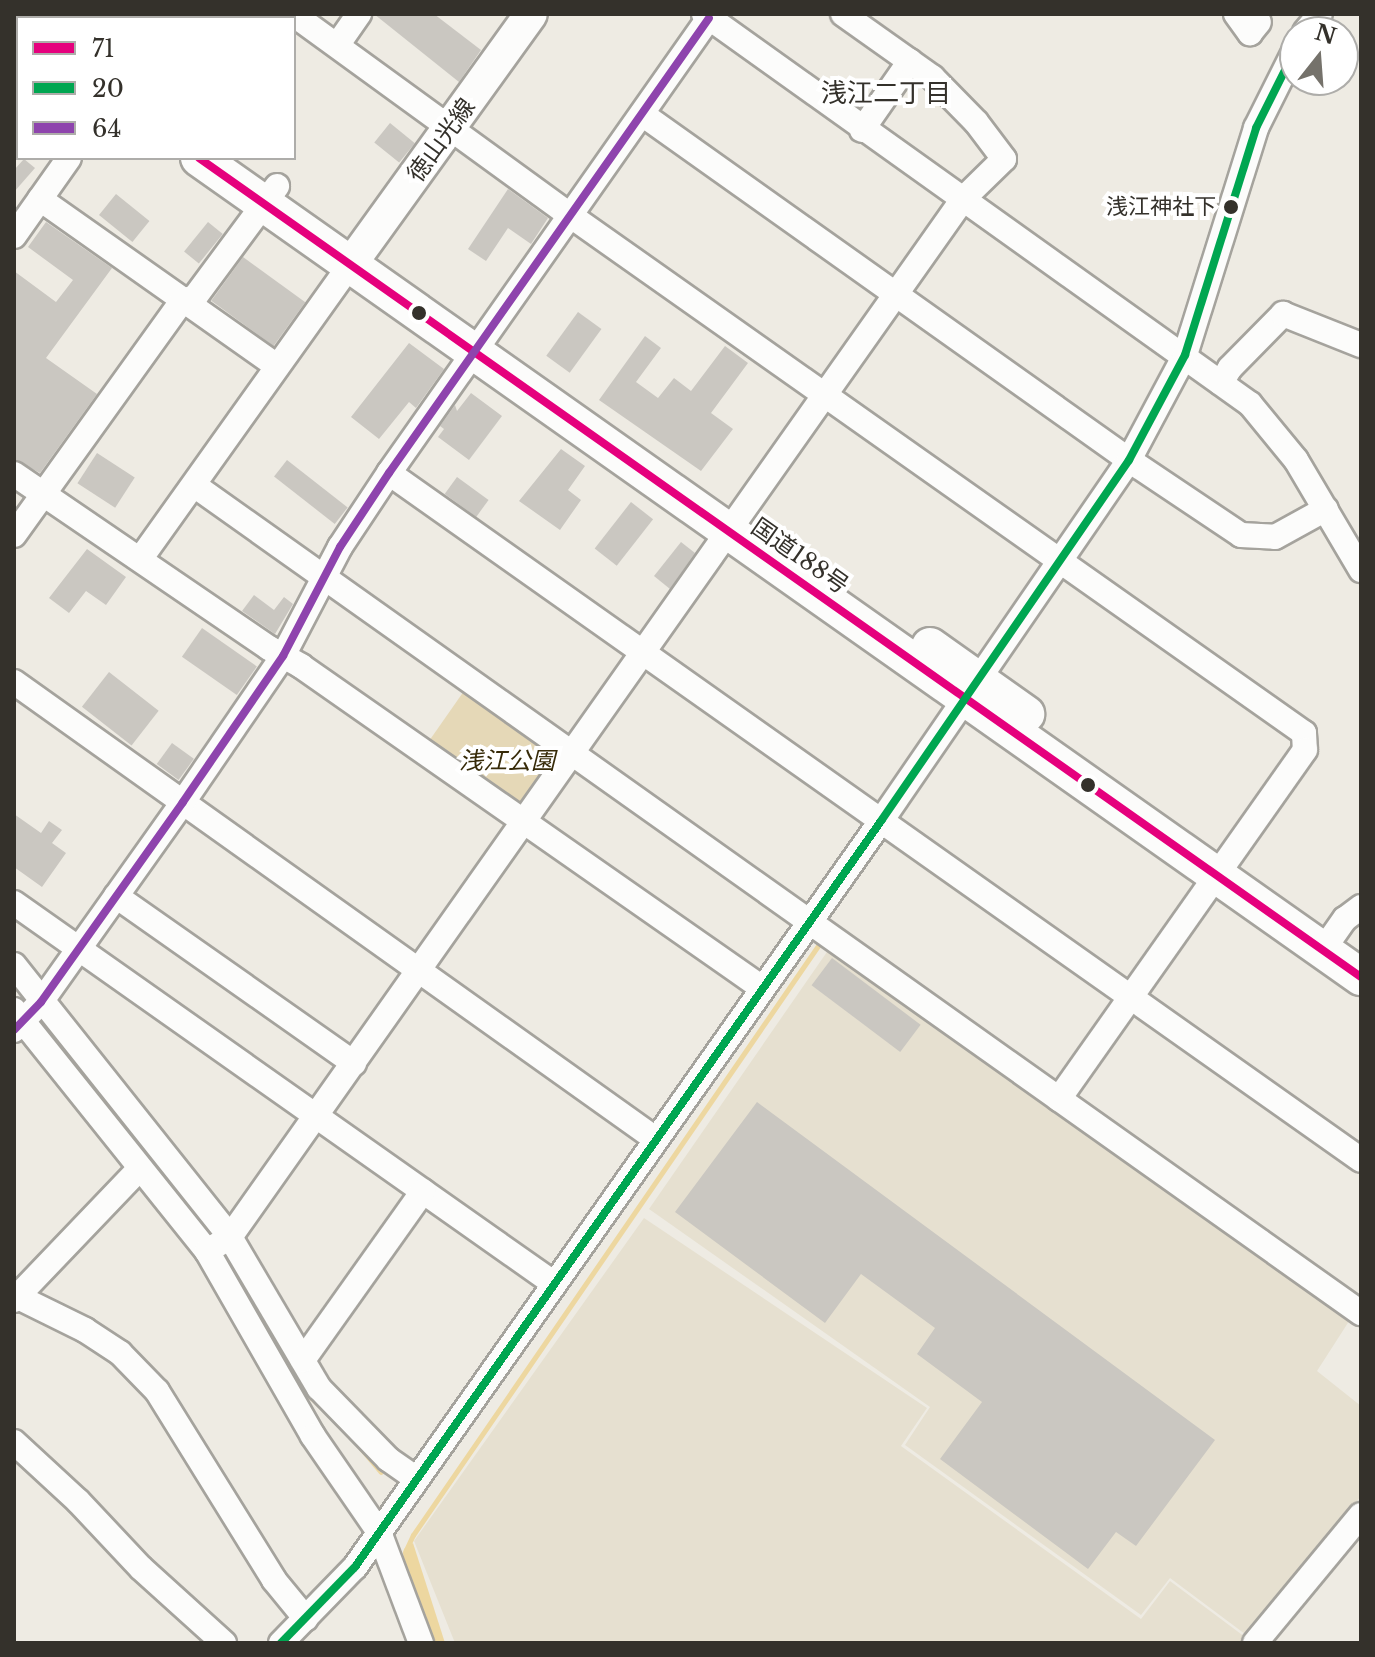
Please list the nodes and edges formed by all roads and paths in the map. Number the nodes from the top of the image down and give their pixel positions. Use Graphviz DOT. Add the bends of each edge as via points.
graph roads {
  1 [pos="293,14"];
  2 [pos="359,14"];
  3 [pos="531,14"];
  4 [pos="843,14"];
  5 [pos="1236,14"];
  6 [pos="706,16"];
  7 [pos="1259,22"];
  8 [pos="338,44"];
  9 [pos="910,61"];
  10 [pos="1279,82"];
  11 [pos="642,114"];
  12 [pos="451,127"];
  13 [pos="862,130"];
  14 [pos="68,160"];
  15 [pos="203,160"];
  16 [pos="239,160"];
  17 [pos="270,194"];
  18 [pos="40,199"];
  19 [pos="963,199"];
  20 [pos="571,216"];
  21 [pos="14,236"];
  22 [pos="356,256"];
  23 [pos="897,294"];
  24 [pos="182,301"];
  25 [pos="481,343"];
  26 [pos="1361,345"];
  27 [pos="1185,355"];
  28 [pos="277,366"];
  29 [pos="1221,383"];
  30 [pos="826,395"];
  31 [pos="1129,460"];
  32 [pos="389,473"];
  33 [pos="14,474"];
  34 [pos="194,485"];
  35 [pos="43,494"];
  36 [pos="1326,509"];
  37 [pos="735,523"];
  38 [pos="14,535"];
  39 [pos="141,558"];
  40 [pos="1062,562"];
  41 [pos="1361,570"];
  42 [pos="326,576"];
  43 [pos="643,653"];
  44 [pos="283,656"];
  45 [pos="14,682"];
  46 [pos="972,690"];
  47 [pos="573,754"];
  48 [pos="183,802"];
  49 [pos="881,821"];
  50 [pos="524,822"];
  51 [pos="1222,868"];
  52 [pos="116,896"];
  53 [pos="14,903"];
  54 [pos="1361,907"];
  55 [pos="808,922"];
  56 [pos="1339,947"];
  57 [pos="78,948"];
  58 [pos="14,965"];
  59 [pos="420,969"];
  60 [pos="1361,977"];
  61 [pos="762,988"];
  62 [pos="1130,995"];
  63 [pos="41,1002"];
  64 [pos="17,1021"];
  65 [pos="354,1063"];
  66 [pos="1059,1099"];
  67 [pos="317,1115"];
  68 [pos="654,1138"];
  69 [pos="1361,1160"];
  70 [pos="140,1168"];
  71 [pos="423,1191"];
  72 [pos="230,1237"];
  73 [pos="207,1251"];
  74 [pos="553,1283"];
  75 [pos="15,1297"];
  76 [pos="1357,1300"];
  77 [pos="303,1360"];
  78 [pos="14,1442"];
  79 [pos="415,1478"];
  80 [pos="1361,1515"];
  81 [pos="379,1532"];
  82 [pos="306,1619"];
  83 [pos="224,1643"];
  84 [pos="281,1643"];
  85 [pos="421,1643"];
  86 [pos="1255,1643"];
  1 -- 8 [label="street"];
  2 -- 8 [label="street"];
  3 -- 12 [label="main road, 徳山光線"];
  4 -- 9 [label="street"];
  5 -- 7 [label="street" via="1250,33"];
  6 -- 11 [label="street"];
  6 -- 13 [label="street"];
  8 -- 12 [label="street"];
  9 -- 13 [label="street"];
  9 -- 19 [label="street" via="976,122 1004,159"];
  10 -- 27 [label="street" via="1256,128"];
  11 -- 20 [label="street"];
  11 -- 23 [label="street"];
  12 -- 20 [label="street"];
  12 -- 22 [label="main road, 徳山光線"];
  13 -- 19 [label="street"];
  14 -- 18 [label="street"];
  15 -- 17 [label="highway, 国道188号"];
  16 -- 17 [label="highway, 国道188号"];
  17 -- 22 [label="highway, 国道188号"];
  17 -- 24 [label="street" via="195,297"];
  18 -- 21 [label="street"];
  18 -- 24 [label="street"];
  19 -- 23 [label="street"];
  19 -- 27 [label="street"];
  20 -- 25 [label="street"];
  20 -- 30 [label="street"];
  22 -- 25 [label="highway, 国道188号"];
  22 -- 28 [label="street"];
  23 -- 30 [label="street"];
  23 -- 31 [label="street"];
  24 -- 28 [label="street"];
  24 -- 35 [label="street"];
  25 -- 32 [label="street"];
  25 -- 37 [label="highway, 国道188号"];
  26 -- 29 [label="street" via="1283,314"];
  27 -- 29 [label="street"];
  27 -- 31 [label="street"];
  28 -- 34 [label="street"];
  29 -- 36 [label="street" via="1250,404 1296,460"];
  30 -- 37 [label="street"];
  30 -- 40 [label="street"];
  31 -- 36 [label="street" via="1250,538 1275,537"];
  31 -- 40 [label="street"];
  32 -- 42 [label="street"];
  32 -- 43 [label="street"];
  33 -- 35 [label="street"];
  34 -- 39 [label="street"];
  34 -- 42 [label="street"];
  35 -- 38 [label="street"];
  35 -- 39 [label="street"];
  36 -- 41 [label="street"];
  37 -- 43 [label="street"];
  37 -- 46 [label="highway, 国道188号"];
  39 -- 44 [label="street"];
  40 -- 46 [label="street"];
  40 -- 51 [label="street" via="1304,733 1305,750"];
  42 -- 44 [label="street"];
  42 -- 47 [label="street"];
  43 -- 47 [label="street"];
  43 -- 49 [label="street"];
  44 -- 48 [label="street"];
  44 -- 50 [label="street"];
  45 -- 48 [label="street"];
  46 -- 49 [label="street"];
  46 -- 51 [label="highway, 国道188号"];
  47 -- 50 [label="street"];
  47 -- 55 [label="street"];
  48 -- 52 [label="street"];
  48 -- 59 [label="street"];
  49 -- 55 [label="street"];
  49 -- 62 [label="street"];
  50 -- 59 [label="street"];
  50 -- 61 [label="street"];
  51 -- 56 [label="highway, 国道188号"];
  51 -- 62 [label="street"];
  52 -- 57 [label="street"];
  52 -- 65 [label="street"];
  53 -- 57 [label="street"];
  54 -- 56 [label="street"];
  55 -- 61 [label="street"];
  55 -- 66 [label="street"];
  56 -- 60 [label="highway, 国道188号"];
  57 -- 63 [label="street"];
  57 -- 67 [label="street"];
  58 -- 63 [label="street"];
  59 -- 65 [label="street"];
  59 -- 68 [label="street"];
  61 -- 68 [label="street"];
  62 -- 66 [label="street"];
  62 -- 69 [label="street"];
  63 -- 64 [label="street"];
  63 -- 72 [label="street"];
  64 -- 70 [label="street"];
  65 -- 67 [label="street"];
  66 -- 76 [label="street"];
  67 -- 71 [label="street"];
  67 -- 72 [label="street"];
  68 -- 74 [label="street"];
  70 -- 73 [label="street"];
  70 -- 75 [label="street"];
  71 -- 74 [label="street"];
  71 -- 77 [label="street"];
  72 -- 73 [label="street"];
  72 -- 77 [label="street"];
  73 -- 81 [label="street" via="313,1436"];
  74 -- 79 [label="street"];
  75 -- 82 [label="street" via="120,1353 157,1391 274,1580"];
  77 -- 79 [label="street" via="319,1388 388,1459"];
  78 -- 83 [label="street"];
  79 -- 81 [label="street"];
  80 -- 86 [label="street"];
  81 -- 82 [label="street" via="355,1567"];
  81 -- 85 [label="street"];
  82 -- 84 [label="street"];
}
